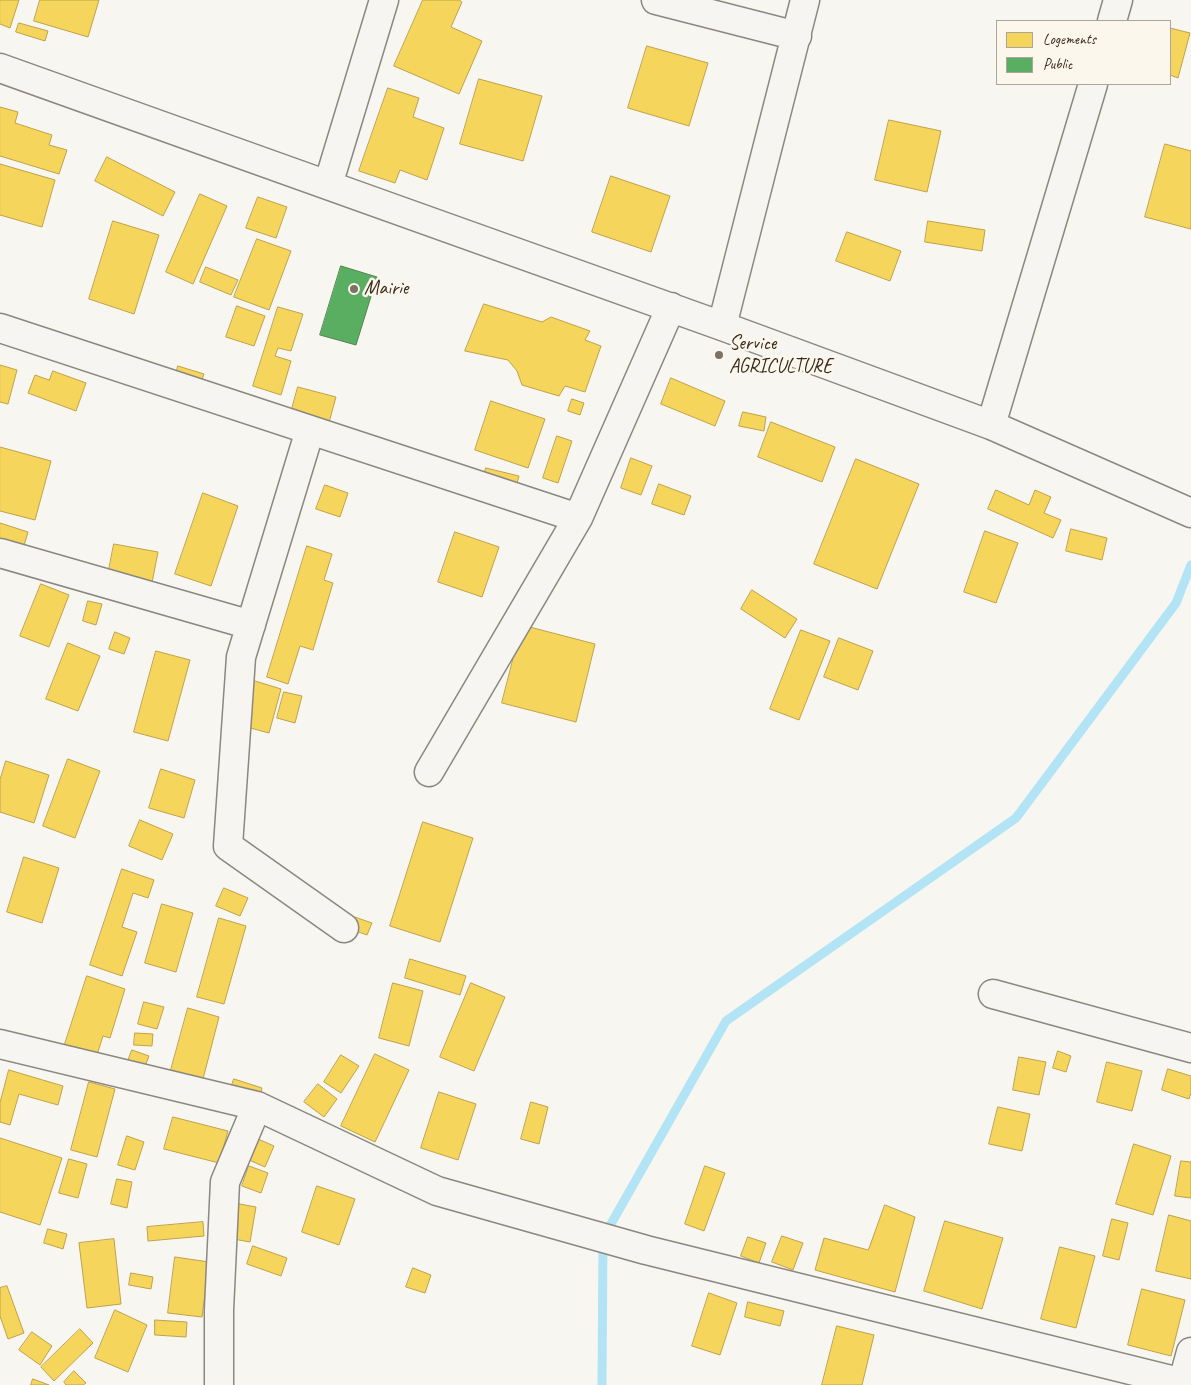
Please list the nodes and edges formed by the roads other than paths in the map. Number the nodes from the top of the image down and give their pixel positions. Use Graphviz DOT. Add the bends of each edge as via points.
graph roads {
  1 [pos="384,0"];
  2 [pos="656,0"];
  3 [pos="806,0"];
  4 [pos="1118,0"];
  5 [pos="1112,20"];
  6 [pos="797,36"];
  7 [pos="0,68"];
  8 [pos="1093,85"];
  9 [pos="328,185"];
  10 [pos="671,307"];
  11 [pos="722,326"];
  12 [pos="0,328"];
  13 [pos="991,425"];
  14 [pos="310,430"];
  15 [pos="1181,510"];
  16 [pos="578,518"];
  17 [pos="0,553"];
  18 [pos="251,625"];
  19 [pos="429,772"];
  20 [pos="344,928"];
  21 [pos="993,994"];
  22 [pos="0,1044"];
  23 [pos="1191,1048"];
  24 [pos="257,1106"];
  25 [pos="1191,1352"];
  26 [pos="1185,1384"];
  27 [pos="219,1385"];
  1 -- 9 [label="street"];
  2 -- 6 [label="street"];
  3 -- 6 [label="street"];
  4 -- 5 [label="street"];
  6 -- 11 [label="street"];
  7 -- 9 [label="street"];
  8 -- 13 [label="street"];
  9 -- 10 [label="street"];
  10 -- 11 [label="street"];
  10 -- 16 [label="street"];
  11 -- 13 [label="street"];
  12 -- 14 [label="street"];
  13 -- 15 [label="street"];
  14 -- 16 [label="street"];
  14 -- 18 [label="street"];
  16 -- 19 [label="street"];
  17 -- 18 [label="street"];
  18 -- 20 [label="street" via="241,657 228,846"];
  21 -- 23 [label="street"];
  22 -- 24 [label="street"];
  24 -- 26 [label="street" via="437,1191 646,1250"];
  24 -- 27 [label="street" via="224,1182"];
  25 -- 26 [label="street"];
}
